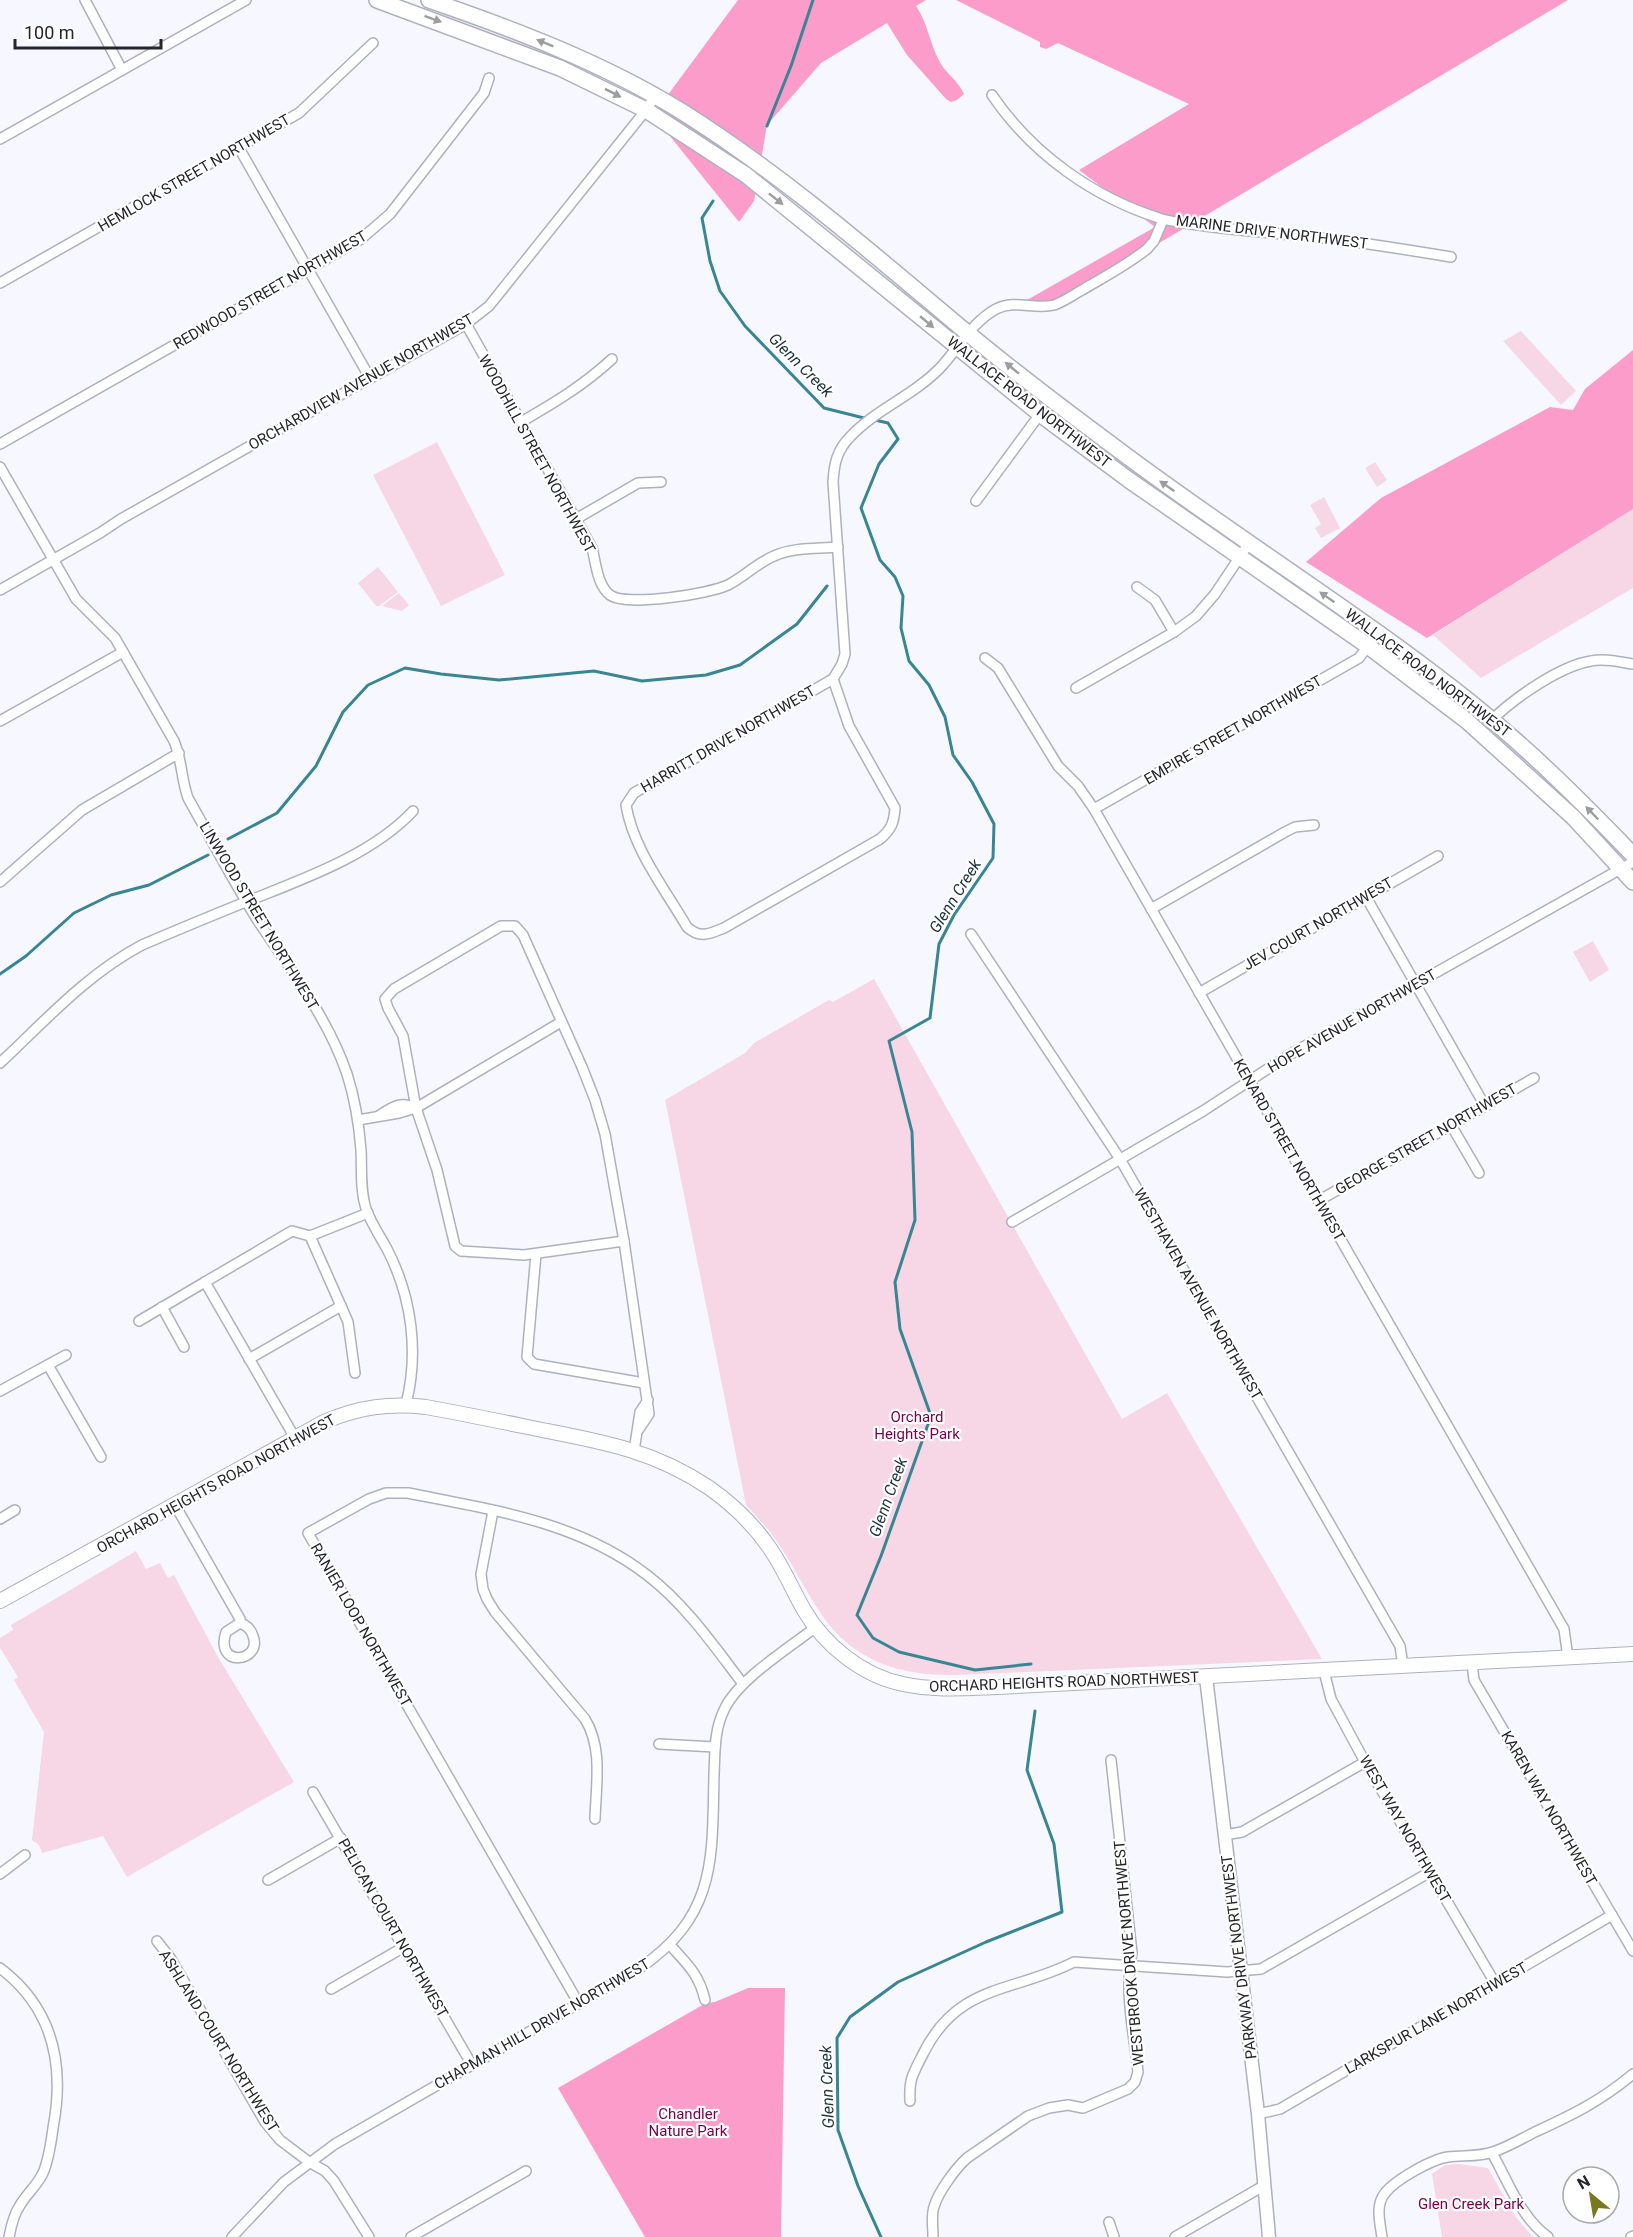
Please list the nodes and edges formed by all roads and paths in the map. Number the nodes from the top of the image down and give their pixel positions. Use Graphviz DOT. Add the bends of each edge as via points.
graph roads {
  1 [pos="85,0"];
  2 [pos="246,0"];
  3 [pos="377,0"];
  4 [pos="429,0"];
  5 [pos="373,43"];
  6 [pos="122,70"];
  7 [pos="489,78"];
  8 [pos="992,95"];
  9 [pos="655,96"];
  10 [pos="646,110"];
  11 [pos="1,137"];
  12 [pos="238,148"];
  13 [pos="1163,220"];
  14 [pos="1451,257"];
  15 [pos="308,269"];
  16 [pos="0,283"];
  17 [pos="466,324"];
  18 [pos="968,333"];
  19 [pos="957,347"];
  20 [pos="612,359"];
  21 [pos="370,378"];
  22 [pos="1041,414"];
  23 [pos="521,422"];
  24 [pos="0,444"];
  25 [pos="0,467"];
  26 [pos="661,482"];
  27 [pos="976,501"];
  28 [pos="576,519"];
  29 [pos="1249,543"];
  30 [pos="838,548"];
  31 [pos="1239,558"];
  32 [pos="54,560"];
  33 [pos="1137,587"];
  34 [pos="0,590"];
  35 [pos="1174,632"];
  36 [pos="1368,646"];
  37 [pos="123,652"];
  38 [pos="985,658"];
  39 [pos="1633,664"];
  40 [pos="832,679"];
  41 [pos="1076,688"];
  42 [pos="1492,720"];
  43 [pos="0,721"];
  44 [pos="179,753"];
  45 [pos="1094,809"];
  46 [pos="412,811"];
  47 [pos="1314,825"];
  48 [pos="1633,855"];
  49 [pos="1438,856"];
  50 [pos="1627,865"];
  51 [pos="0,882"];
  52 [pos="1633,882"];
  53 [pos="1366,897"];
  54 [pos="247,901"];
  55 [pos="1151,909"];
  56 [pos="971,934"];
  57 [pos="1415,983"];
  58 [pos="1199,993"];
  59 [pos="561,1022"];
  60 [pos="0,1063"];
  61 [pos="1534,1078"];
  62 [pos="1250,1082"];
  63 [pos="1485,1106"];
  64 [pos="416,1108"];
  65 [pos="358,1120"];
  66 [pos="1451,1125"];
  67 [pos="1120,1159"];
  68 [pos="1479,1173"];
  69 [pos="1318,1201"];
  70 [pos="368,1213"];
  71 [pos="1012,1222"];
  72 [pos="310,1236"];
  73 [pos="624,1241"];
  74 [pos="536,1254"];
  75 [pos="205,1282"];
  76 [pos="341,1306"];
  77 [pos="162,1307"];
  78 [pos="139,1321"];
  79 [pos="184,1347"];
  80 [pos="66,1354"];
  81 [pos="249,1359"];
  82 [pos="48,1365"];
  83 [pos="355,1373"];
  84 [pos="644,1383"];
  85 [pos="0,1391"];
  86 [pos="406,1404"];
  87 [pos="294,1438"];
  88 [pos="634,1450"];
  89 [pos="101,1457"];
  90 [pos="175,1505"];
  91 [pos="15,1510"];
  92 [pos="493,1511"];
  93 [pos="0,1519"];
  94 [pos="0,1601"];
  95 [pos="240,1623"];
  96 [pos="816,1627"];
  97 [pos="1633,1654"];
  98 [pos="1568,1658"];
  99 [pos="1472,1663"];
  100 [pos="1403,1666"];
  101 [pos="1324,1671"];
  102 [pos="1206,1677"];
  103 [pos="743,1684"];
  104 [pos="659,1744"];
  105 [pos="715,1747"];
  106 [pos="1111,1760"];
  107 [pos="1365,1762"];
  108 [pos="314,1792"];
  109 [pos="595,1819"];
  110 [pos="1224,1834"];
  111 [pos="340,1838"];
  112 [pos="25,1855"];
  113 [pos="1430,1872"];
  114 [pos="0,1874"];
  115 [pos="268,1880"];
  116 [pos="1612,1915"];
  117 [pos="157,1941"];
  118 [pos="670,1945"];
  119 [pos="404,1947"];
  120 [pos="1633,1952"];
  121 [pos="1130,1965"];
  122 [pos="0,1968"];
  123 [pos="1240,1971"];
  124 [pos="1495,1983"];
  125 [pos="331,1989"];
  126 [pos="705,2000"];
  127 [pos="579,2004"];
  128 [pos="472,2065"];
  129 [pos="1633,2074"];
  130 [pos="910,2101"];
  131 [pos="1258,2114"];
  132 [pos="1492,2153"];
  133 [pos="309,2162"];
  134 [pos="526,2171"];
  135 [pos="1265,2185"];
  136 [pos="1109,2222"];
  137 [pos="933,2236"];
  138 [pos="9,2237"];
  139 [pos="232,2237"];
  140 [pos="369,2237"];
  141 [pos="411,2237"];
  142 [pos="1114,2237"];
  143 [pos="1175,2237"];
  144 [pos="1269,2237"];
  145 [pos="1382,2237"];
  146 [pos="1548,2237"];
  1 -- 6 [label="street"];
  2 -- 6 [label="street"];
  3 -- 10 [label="main road, WALLACE ROAD NORTHWEST, one-way" via="560,68"];
  9 -- 4 [label="main road, WALLACE ROAD NORTHWEST, one-way" via="582,58"];
  5 -- 12 [label="street, HEMLOCK STREET NORTHWEST" via="299,113"];
  6 -- 11 [label="street"];
  7 -- 15 [label="street, REDWOOD STREET NORTHWEST" via="484,93 390,214 362,239"];
  8 -- 13 [label="street, MARINE DRIVE NORTHWEST" via="1022,133 1064,169 1100,192"];
  9 -- 10 [label="street, ORCHARDVIEW AVENUE NORTHWEST"];
  9 -- 18 [label="main road, WALLACE ROAD NORTHWEST" via="756,161"];
  10 -- 17 [label="street, ORCHARDVIEW AVENUE NORTHWEST" via="489,306"];
  10 -- 19 [label="main road, WALLACE ROAD NORTHWEST, one-way" via="746,175"];
  12 -- 15 [label="street"];
  12 -- 16 [label="street, HEMLOCK STREET NORTHWEST"];
  13 -- 14 [label="street, MARINE DRIVE NORTHWEST" via="1384,245"];
  13 -- 18 [label="street, HARRITT DRIVE NORTHWEST" via="1147,249 1107,275 1054,304 1016,303 994,309"];
  15 -- 21 [label="street"];
  15 -- 24 [label="street, REDWOOD STREET NORTHWEST"];
  17 -- 21 [label="street, ORCHARDVIEW AVENUE NORTHWEST"];
  17 -- 23 [label="street, WOODHILL STREET NORTHWEST"];
  18 -- 19 [label="street, HARRITT DRIVE NORTHWEST"];
  29 -- 18 [label="main road, WALLACE ROAD NORTHWEST, one-way" via="1137,464"];
  19 -- 22 [label="main road, WALLACE ROAD NORTHWEST"];
  19 -- 30 [label="street, HARRITT DRIVE NORTHWEST" via="928,380 860,427 841,448 834,463 833,482"];
  20 -- 23 [label="street" via="570,393"];
  21 -- 32 [label="street, ORCHARDVIEW AVENUE NORTHWEST"];
  22 -- 27 [label="street"];
  22 -- 31 [label="main road, WALLACE ROAD NORTHWEST"];
  23 -- 28 [label="street, WOODHILL STREET NORTHWEST"];
  25 -- 32 [label="street, LINWOOD STREET NORTHWEST"];
  26 -- 28 [label="street" via="638,483"];
  28 -- 30 [label="street, WOODHILL STREET NORTHWEST" via="592,548 603,587 616,598 630,601 714,591 775,555"];
  29 -- 31 [label="street"];
  42 -- 29 [label="main road, WALLACE ROAD NORTHWEST, one-way" via="1383,636"];
  30 -- 40 [label="street, HARRITT DRIVE NORTHWEST" via="845,654"];
  31 -- 35 [label="street" via="1196,616"];
  31 -- 36 [label="main road, WALLACE ROAD NORTHWEST"];
  32 -- 34 [label="street, ORCHARDVIEW AVENUE NORTHWEST"];
  32 -- 37 [label="street, LINWOOD STREET NORTHWEST" via="76,598 115,638"];
  33 -- 35 [label="street" via="1155,600"];
  35 -- 41 [label="street"];
  36 -- 45 [label="street, EMPIRE STREET NORTHWEST" via="1359,658"];
  36 -- 50 [label="main road, WALLACE ROAD NORTHWEST" via="1460,716"];
  37 -- 43 [label="street"];
  37 -- 44 [label="street, LINWOOD STREET NORTHWEST"];
  38 -- 45 [label="street, KENARD STREET NORTHWEST" via="998,668 1058,766"];
  39 -- 42 [label="street" via="1598,660 1566,669 1512,701"];
  40 -- 40 [label="street, HARRITT DRIVE NORTHWEST" via="849,726 895,808 891,830 724,928 704,936 694,933 636,841 626,806 634,793"];
  48 -- 42 [label="main road, WALLACE ROAD NORTHWEST, one-way" via="1542,763"];
  44 -- 51 [label="street" via="82,810"];
  44 -- 54 [label="street, LINWOOD STREET NORTHWEST" via="188,798"];
  45 -- 55 [label="street, KENARD STREET NORTHWEST"];
  46 -- 54 [label="street" via="382,838 349,856"];
  47 -- 55 [label="street" via="1285,832"];
  49 -- 53 [label="street, JEV COURT NORTHWEST"];
  50 -- 52 [label="main road, WALLACE ROAD NORTHWEST"];
  50 -- 57 [label="street, HOPE AVENUE NORTHWEST"];
  53 -- 57 [label="street"];
  53 -- 58 [label="street, JEV COURT NORTHWEST"];
  54 -- 60 [label="street" via="117,958"];
  54 -- 65 [label="street, LINWOOD STREET NORTHWEST" via="326,1028 347,1074"];
  55 -- 58 [label="street, KENARD STREET NORTHWEST"];
  56 -- 67 [label="street, WESTHAVEN AVENUE NORTHWEST"];
  57 -- 62 [label="street, HOPE AVENUE NORTHWEST" via="1289,1055"];
  57 -- 63 [label="street"];
  58 -- 62 [label="street, KENARD STREET NORTHWEST"];
  59 -- 64 [label="street"];
  59 -- 64 [label="street" via="523,935 509,925 501,926 394,989 385,999 403,1036"];
  59 -- 73 [label="street" via="595,1100"];
  61 -- 63 [label="street, GEORGE STREET NORTHWEST"];
  62 -- 67 [label="street, HOPE AVENUE NORTHWEST"];
  62 -- 69 [label="street, KENARD STREET NORTHWEST"];
  63 -- 66 [label="street, GEORGE STREET NORTHWEST"];
  64 -- 65 [label="street"];
  64 -- 74 [label="street" via="437,1170 455,1246 461,1251 497,1255"];
  65 -- 70 [label="street, LINWOOD STREET NORTHWEST"];
  66 -- 68 [label="street"];
  66 -- 69 [label="street, GEORGE STREET NORTHWEST"];
  67 -- 71 [label="street, HOPE AVENUE NORTHWEST"];
  67 -- 100 [label="street, WESTHAVEN AVENUE NORTHWEST" via="1400,1646"];
  69 -- 98 [label="street, KENARD STREET NORTHWEST" via="1564,1629"];
  70 -- 72 [label="street"];
  70 -- 86 [label="street, LINWOOD STREET NORTHWEST" via="407,1300 412,1379"];
  72 -- 75 [label="street" via="292,1231"];
  72 -- 76 [label="street"];
  73 -- 74 [label="street"];
  73 -- 84 [label="street"];
  74 -- 84 [label="street" via="527,1357 534,1364"];
  75 -- 77 [label="street"];
  75 -- 81 [label="street"];
  76 -- 81 [label="street"];
  76 -- 83 [label="street" via="348,1322"];
  77 -- 78 [label="street"];
  77 -- 79 [label="street"];
  80 -- 82 [label="street"];
  81 -- 87 [label="street"];
  82 -- 85 [label="street"];
  82 -- 89 [label="street"];
  84 -- 88 [label="street" via="648,1400 640,1412"];
  86 -- 87 [label="main road, ORCHARD HEIGHTS ROAD NORTHWEST" via="354,1410"];
  86 -- 88 [label="main road, ORCHARD HEIGHTS ROAD NORTHWEST"];
  87 -- 90 [label="main road, ORCHARD HEIGHTS ROAD NORTHWEST"];
  88 -- 96 [label="main road, ORCHARD HEIGHTS ROAD NORTHWEST" via="709,1488 749,1522 774,1555"];
  90 -- 94 [label="main road, ORCHARD HEIGHTS ROAD NORTHWEST"];
  90 -- 95 [label="street"];
  91 -- 93 [label="street"];
  92 -- 103 [label="street, RANIER LOOP NORTHWEST" via="574,1533 648,1575 693,1619"];
  92 -- 109 [label="street" via="481,1574 483,1589 495,1612 592,1730 596,1745"];
  92 -- 127 [label="street, RANIER LOOP NORTHWEST" via="408,1493 386,1493 308,1533"];
  96 -- 102 [label="main road, ORCHARD HEIGHTS ROAD NORTHWEST" via="859,1666 885,1679 915,1686 998,1687"];
  96 -- 103 [label="street, CHAPMAN HILL DRIVE NORTHWEST"];
  97 -- 98 [label="main road, ORCHARD HEIGHTS ROAD NORTHWEST"];
  98 -- 99 [label="main road, ORCHARD HEIGHTS ROAD NORTHWEST"];
  99 -- 100 [label="main road, ORCHARD HEIGHTS ROAD NORTHWEST"];
  99 -- 116 [label="street, KAREN WAY NORTHWEST" via="1474,1680"];
  100 -- 101 [label="main road, ORCHARD HEIGHTS ROAD NORTHWEST"];
  101 -- 102 [label="main road, ORCHARD HEIGHTS ROAD NORTHWEST"];
  101 -- 107 [label="street, WEST WAY NORTHWEST" via="1331,1699"];
  102 -- 110 [label="street, PARKWAY DRIVE NORTHWEST"];
  103 -- 105 [label="street, CHAPMAN HILL DRIVE NORTHWEST" via="725,1707"];
  104 -- 105 [label="street"];
  105 -- 118 [label="street, CHAPMAN HILL DRIVE NORTHWEST" via="707,1878 691,1918"];
  106 -- 121 [label="street, WESTBROOK DRIVE NORTHWEST" via="1128,1902"];
  107 -- 110 [label="street" via="1242,1832"];
  107 -- 113 [label="street, WEST WAY NORTHWEST"];
  108 -- 111 [label="street, PELICAN COURT NORTHWEST"];
  110 -- 123 [label="street, PARKWAY DRIVE NORTHWEST"];
  111 -- 115 [label="street"];
  111 -- 119 [label="street, PELICAN COURT NORTHWEST"];
  112 -- 114 [label="street"];
  113 -- 123 [label="street" via="1261,1969"];
  113 -- 124 [label="street, WEST WAY NORTHWEST"];
  116 -- 120 [label="street, KAREN WAY NORTHWEST"];
  116 -- 124 [label="street, LARKSPUR LANE NORTHWEST"];
  117 -- 133 [label="street, ASHLAND COURT NORTHWEST" via="265,2122"];
  118 -- 126 [label="street" via="694,1971"];
  118 -- 127 [label="street, CHAPMAN HILL DRIVE NORTHWEST"];
  119 -- 125 [label="street"];
  119 -- 128 [label="street, PELICAN COURT NORTHWEST"];
  121 -- 123 [label="street"];
  121 -- 130 [label="street" via="1074,1962 972,1999 932,2035 909,2081"];
  121 -- 137 [label="street, WESTBROOK DRIVE NORTHWEST" via="1138,2072 1135,2082 1128,2089 1083,2108 1068,2105 1037,2111 967,2158 936,2202"];
  122 -- 138 [label="street" via="23,1988 44,2019 54,2048 58,2079 55,2121 43,2172 20,2205"];
  123 -- 131 [label="street, PARKWAY DRIVE NORTHWEST"];
  124 -- 131 [label="street, LARKSPUR LANE NORTHWEST" via="1280,2109"];
  127 -- 128 [label="street, CHAPMAN HILL DRIVE NORTHWEST"];
  128 -- 133 [label="street, CHAPMAN HILL DRIVE NORTHWEST"];
  129 -- 132 [label="street" via="1607,2096"];
  131 -- 135 [label="street, PARKWAY DRIVE NORTHWEST"];
  132 -- 145 [label="street" via="1430,2162 1386,2191 1380,2202"];
  132 -- 146 [label="street" via="1524,2211"];
  133 -- 139 [label="street, CHAPMAN HILL DRIVE NORTHWEST" via="284,2182"];
  133 -- 140 [label="street, ASHLAND COURT NORTHWEST" via="334,2181"];
  134 -- 141 [label="street"];
  135 -- 143 [label="street"];
  135 -- 144 [label="street, PARKWAY DRIVE NORTHWEST"];
  136 -- 142 [label="street"];
}
